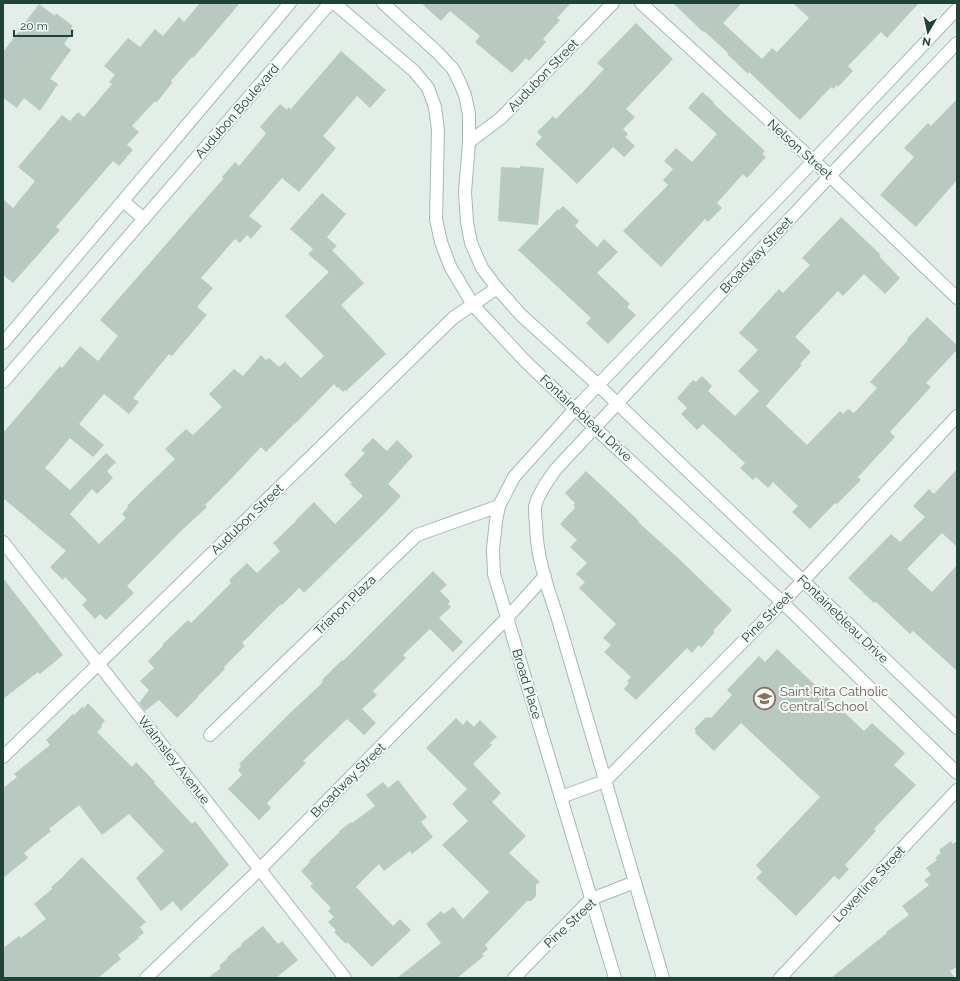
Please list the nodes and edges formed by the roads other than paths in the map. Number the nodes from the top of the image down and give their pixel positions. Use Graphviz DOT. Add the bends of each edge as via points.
graph roads {
  1 [pos="290,3"];
  2 [pos="330,3"];
  3 [pos="334,3"];
  4 [pos="382,3"];
  5 [pos="613,3"];
  6 [pos="641,3"];
  7 [pos="957,9"];
  8 [pos="957,43"];
  9 [pos="469,142"];
  10 [pos="813,161"];
  11 [pos="830,176"];
  12 [pos="123,202"];
  13 [pos="144,219"];
  14 [pos="497,288"];
  15 [pos="957,298"];
  16 [pos="473,305"];
  17 [pos="3,343"];
  18 [pos="3,382"];
  19 [pos="598,385"];
  20 [pos="617,404"];
  21 [pos="575,409"];
  22 [pos="957,416"];
  23 [pos="595,428"];
  24 [pos="499,506"];
  25 [pos="3,542"];
  26 [pos="545,576"];
  27 [pos="803,581"];
  28 [pos="782,602"];
  29 [pos="507,618"];
  30 [pos="99,664"];
  31 [pos="957,728"];
  32 [pos="210,736"];
  33 [pos="3,757"];
  34 [pos="957,773"];
  35 [pos="605,781"];
  36 [pos="957,790"];
  37 [pos="561,797"];
  38 [pos="260,869"];
  39 [pos="635,882"];
  40 [pos="591,899"];
  41 [pos="146,978"];
  42 [pos="346,978"];
  43 [pos="514,978"];
  44 [pos="614,978"];
  45 [pos="663,978"];
  46 [pos="780,978"];
  1 -- 12 [label="street"];
  2 -- 13 [label="street, Audubon Boulevard"];
  3 -- 16 [label="street, Fontainebleau Drive" via="414,71 428,88 435,108 438,130 436,219 450,266"];
  4 -- 9 [label="street, Fontainebleau Drive" via="453,69 465,95 469,114"];
  5 -- 9 [label="street, Audubon Street" via="501,118"];
  6 -- 10 [label="street, Nelson Street"];
  7 -- 10 [label="street, Broadway Street"];
  8 -- 11 [label="street, Broadway Street"];
  9 -- 14 [label="street, Fontainebleau Drive" via="465,192 471,243 482,268"];
  10 -- 11 [label="street, Nelson Street"];
  10 -- 19 [label="street, Broadway Street"];
  11 -- 15 [label="street, Nelson Street"];
  11 -- 20 [label="street, Broadway Street"];
  12 -- 13 [label="street"];
  12 -- 17 [label="street"];
  13 -- 18 [label="street, Audubon Boulevard"];
  14 -- 16 [label="street, Audubon Street"];
  14 -- 19 [label="street, Fontainebleau Drive" via="521,315"];
  16 -- 21 [label="street, Fontainebleau Drive" via="525,361"];
  16 -- 30 [label="street, Audubon Street" via="453,318"];
  19 -- 20 [label="street, Fontainebleau Drive"];
  19 -- 21 [label="street, Broadway Street"];
  20 -- 23 [label="street, Broadway Street"];
  20 -- 27 [label="street, Fontainebleau Drive"];
  21 -- 23 [label="street, Fontainebleau Drive"];
  21 -- 24 [label="street, Broad Place" via="514,477"];
  22 -- 27 [label="street, Pine Street"];
  23 -- 26 [label="street, Broadway Street" via="556,469 543,487 535,506 538,552"];
  23 -- 28 [label="street, Fontainebleau Drive"];
  24 -- 29 [label="street, Broad Place" via="493,549 494,574"];
  24 -- 32 [label="street, Trianon Plaza" via="417,535"];
  25 -- 30 [label="street, Walmsley Avenue"];
  26 -- 29 [label="street, Broadway Street"];
  26 -- 35 [label="street"];
  27 -- 28 [label="street, Pine Street"];
  27 -- 31 [label="street, Fontainebleau Drive"];
  28 -- 34 [label="street, Fontainebleau Drive"];
  28 -- 35 [label="street, Pine Street"];
  29 -- 37 [label="street, Broad Place"];
  29 -- 38 [label="street, Broadway Street"];
  30 -- 33 [label="street, Audubon Street"];
  30 -- 38 [label="street, Walmsley Avenue"];
  35 -- 37 [label="street, Pine Street"];
  35 -- 39 [label="street"];
  36 -- 46 [label="street, Lowerline Street"];
  37 -- 40 [label="street, Broad Place"];
  38 -- 41 [label="street, Broadway Street"];
  38 -- 42 [label="street, Walmsley Avenue"];
  39 -- 40 [label="street, Pine Street"];
  39 -- 45 [label="street"];
  40 -- 43 [label="street, Pine Street"];
  40 -- 44 [label="street, Broad Place"];
}
